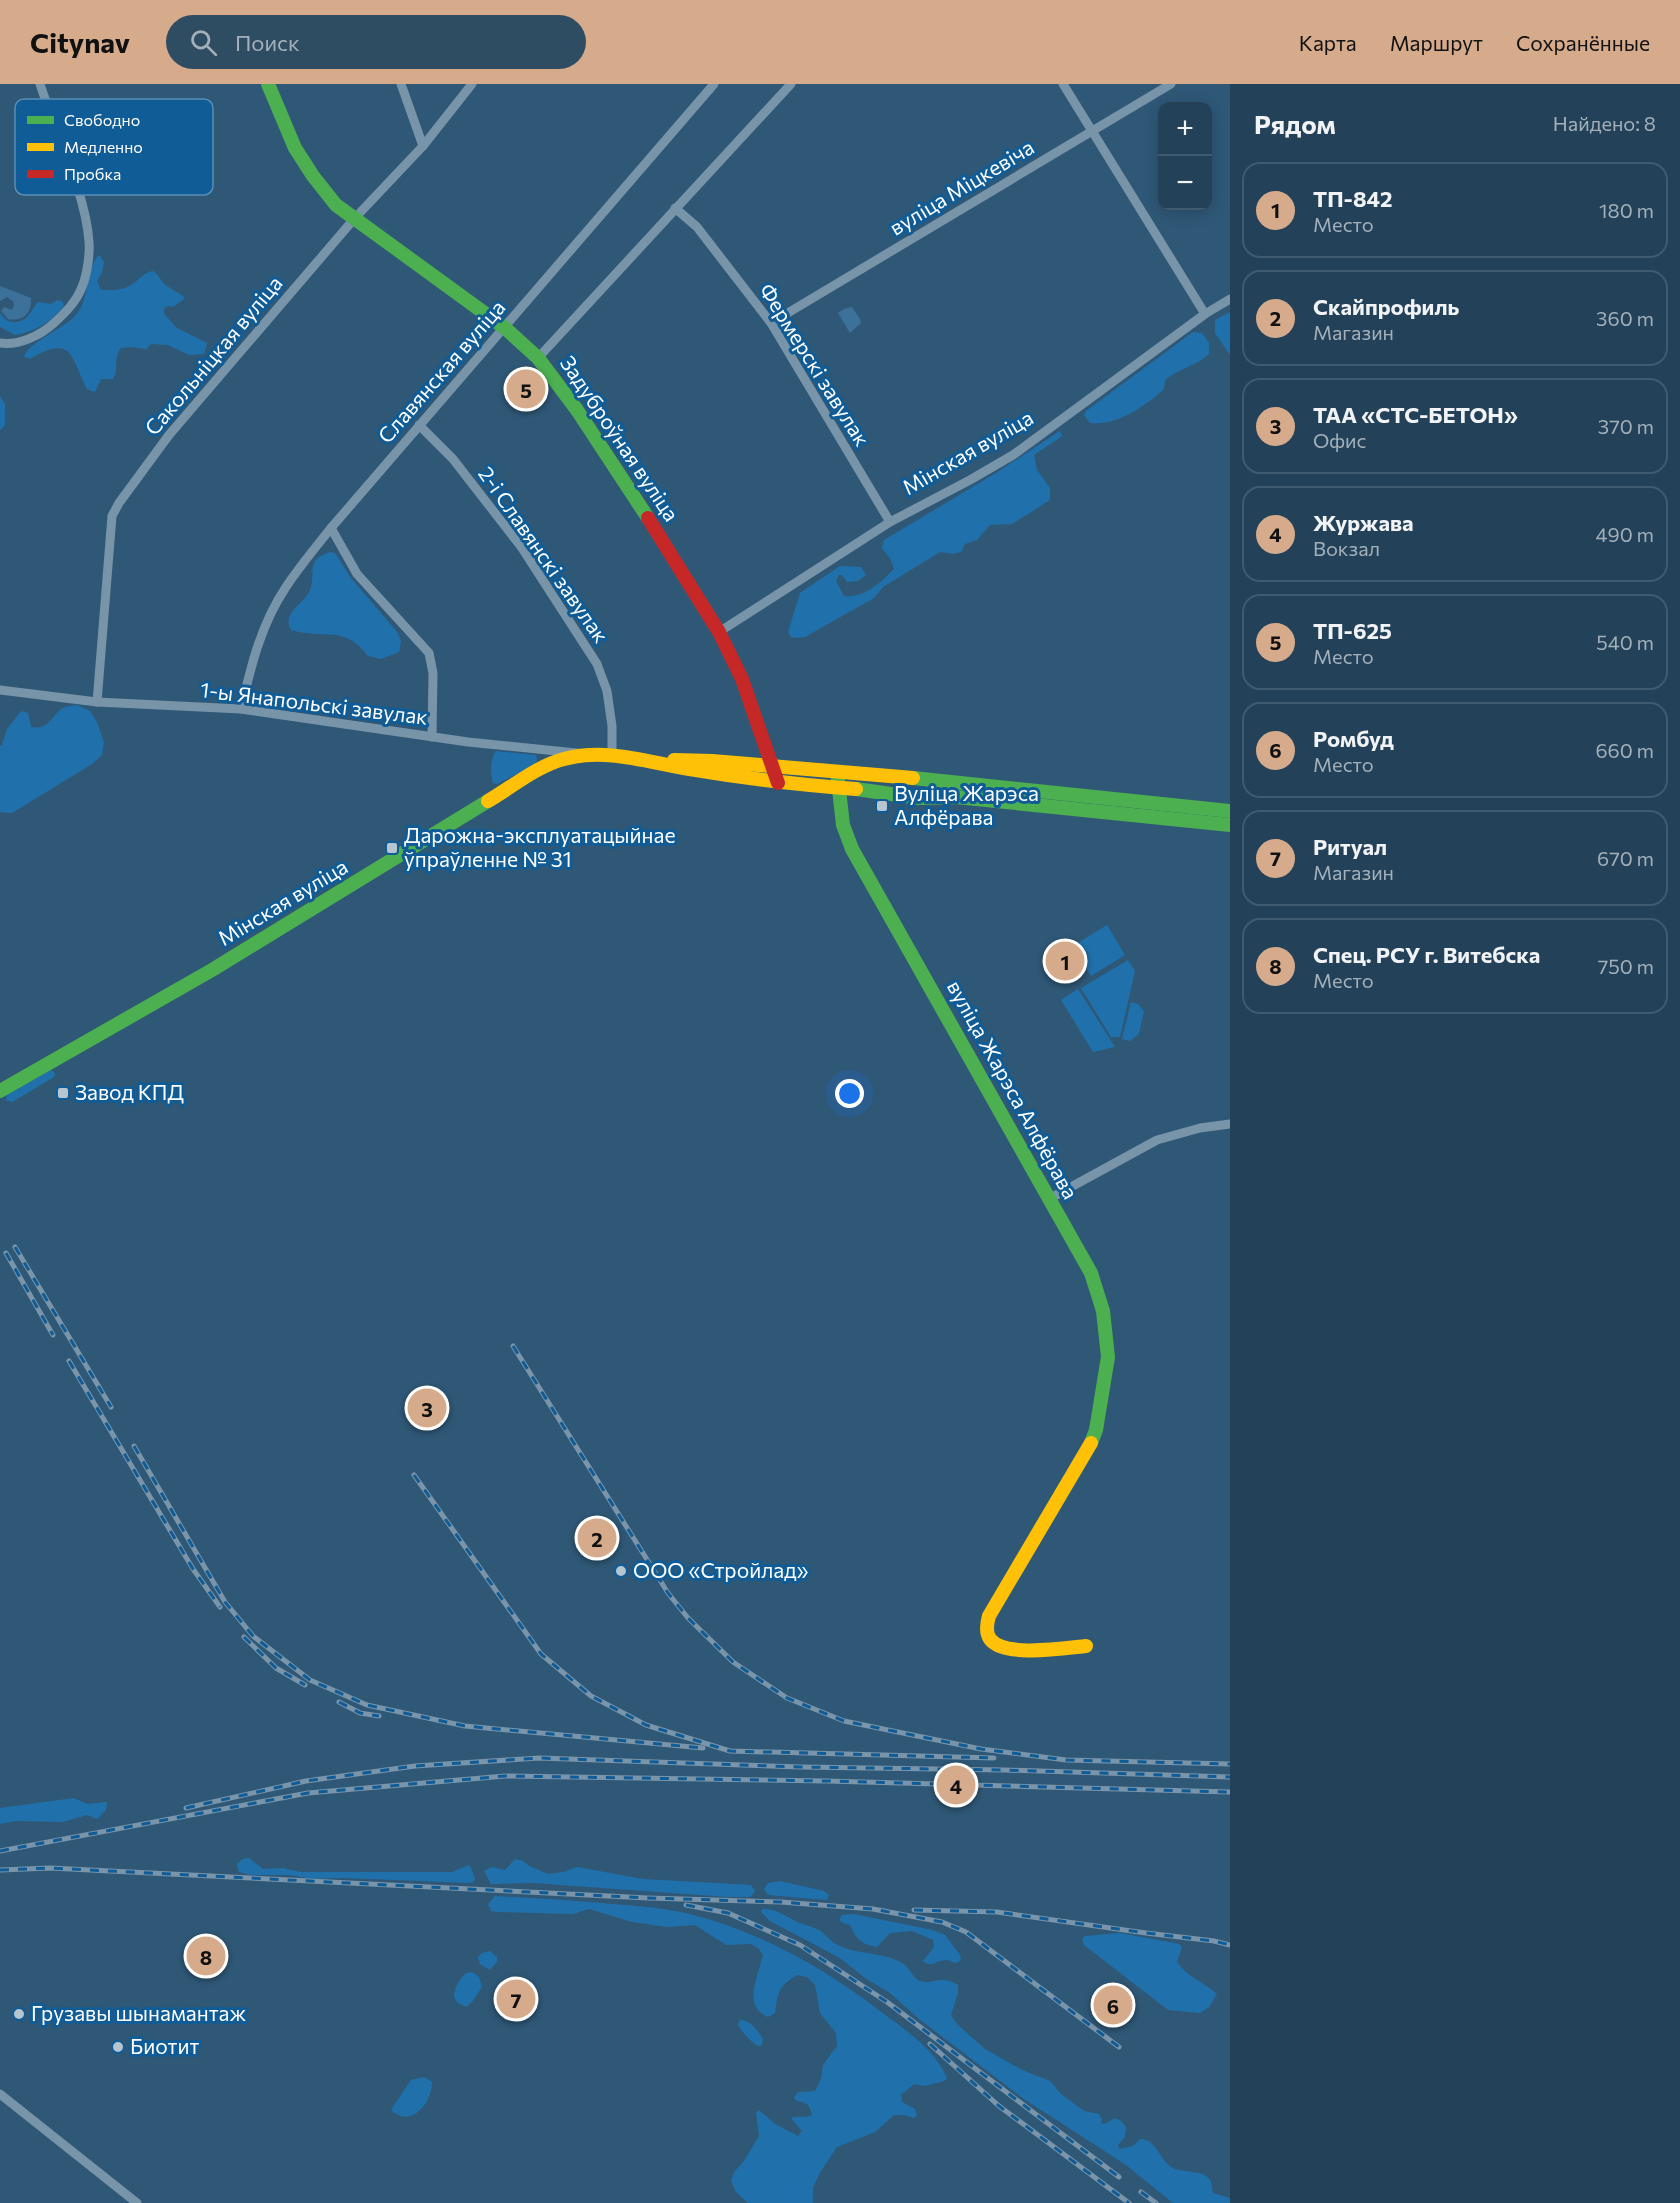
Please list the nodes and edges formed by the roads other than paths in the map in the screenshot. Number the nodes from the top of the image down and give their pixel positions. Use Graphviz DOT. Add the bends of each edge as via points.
graph roads {
  1 [pos="40,84"];
  2 [pos="268,84"];
  3 [pos="401,84"];
  4 [pos="472,84"];
  5 [pos="714,84"];
  6 [pos="791,84"];
  7 [pos="1062,84"];
  8 [pos="1171,84"];
  9 [pos="45,99"];
  10 [pos="1091,132"];
  11 [pos="423,146"];
  12 [pos="79,195"];
  13 [pos="675,208"];
  14 [pos="354,219"];
  15 [pos="1230,299"];
  16 [pos="1205,314"];
  17 [pos="771,323"];
  18 [pos="505,328"];
  19 [pos="0,343"];
  20 [pos="538,358"];
  21 [pos="419,425"];
  22 [pos="890,522"];
  23 [pos="331,528"];
  24 [pos="719,632"];
  25 [pos="0,690"];
  26 [pos="97,702"];
  27 [pos="241,709"];
  28 [pos="432,737"];
  29 [pos="612,754"];
  30 [pos="588,755"];
  31 [pos="642,759"];
  32 [pos="773,767"];
  33 [pos="837,772"];
  34 [pos="778,783"];
  35 [pos="837,788"];
  36 [pos="1230,811"];
  37 [pos="1230,825"];
  38 [pos="0,1091"];
  39 [pos="1230,1124"];
  40 [pos="1049,1199"];
  41 [pos="1086,1646"];
  42 [pos="0,2094"];
  43 [pos="137,2203"];
  1 -- 9 [label="street"];
  2 -- 14 [label="main road, Задуброўная вуліца" via="306,168 336,205"];
  3 -- 11 [label="street"];
  4 -- 11 [label="street, Сакольніцкая вуліца"];
  5 -- 18 [label="street, Славянская вуліца"];
  6 -- 13 [label="street"];
  7 -- 10 [label="street"];
  8 -- 10 [label="street, вуліца Міцкевіча"];
  10 -- 16 [label="street"];
  10 -- 17 [label="street, вуліца Міцкевіча"];
  11 -- 14 [label="street, Сакольніцкая вуліца"];
  12 -- 19 [label="street" via="90,243 83,286 70,308 49,327 27,340"];
  13 -- 17 [label="street, Фермерскі завулак" via="697,227"];
  13 -- 20 [label="street"];
  14 -- 18 [label="main road, Задуброўная вуліца"];
  14 -- 26 [label="street, Сакольніцкая вуліца" via="170,435 112,516"];
  15 -- 16 [label="street, Мінская вуліца"];
  16 -- 22 [label="street, Мінская вуліца" via="1013,455"];
  17 -- 22 [label="street, Фермерскі завулак"];
  18 -- 20 [label="main road, Задуброўная вуліца"];
  18 -- 21 [label="street, Славянская вуліца"];
  20 -- 24 [label="main road, Задуброўная вуліца" via="633,493"];
  21 -- 23 [label="street, Славянская вуліца"];
  21 -- 29 [label="street, 2-і Славянскі завулак" via="453,459 522,548 597,664 607,691"];
  22 -- 24 [label="street, Мінская вуліца"];
  23 -- 27 [label="street, Славянская вуліца" via="271,613 253,656"];
  23 -- 28 [label="street" via="357,574 429,653 433,673"];
  24 -- 32 [label="main road, Задуброўная вуліца" via="742,678"];
  25 -- 26 [label="street, 1-ы Янапольскі завулак"];
  26 -- 27 [label="street, 1-ы Янапольскі завулак"];
  27 -- 28 [label="street, 1-ы Янапольскі завулак"];
  28 -- 30 [label="street, 1-ы Янапольскі завулак"];
  29 -- 30 [label="main road, Мінская вуліца"];
  29 -- 31 [label="main road, Мінская вуліца"];
  30 -- 38 [label="main road, Мінская вуліца" via="563,759 536,772 212,970"];
  31 -- 32 [label="main road"];
  31 -- 34 [label="main road"];
  32 -- 33 [label="main road"];
  32 -- 34 [label="main road, Задуброўная вуліца"];
  33 -- 35 [label="main road, вуліца Жарэса Алфёрава"];
  33 -- 36 [label="main road"];
  34 -- 35 [label="main road"];
  35 -- 37 [label="main road"];
  35 -- 40 [label="main road, вуліца Жарэса Алфёрава" via="843,825 852,849"];
  39 -- 40 [label="street" via="1157,1140"];
  40 -- 41 [label="main road, вуліца Жарэса Алфёрава" via="1091,1273 1103,1311 1108,1357 1104,1387 1093,1440 989,1616 986,1629 999,1647"];
  42 -- 43 [label="street"];
}
